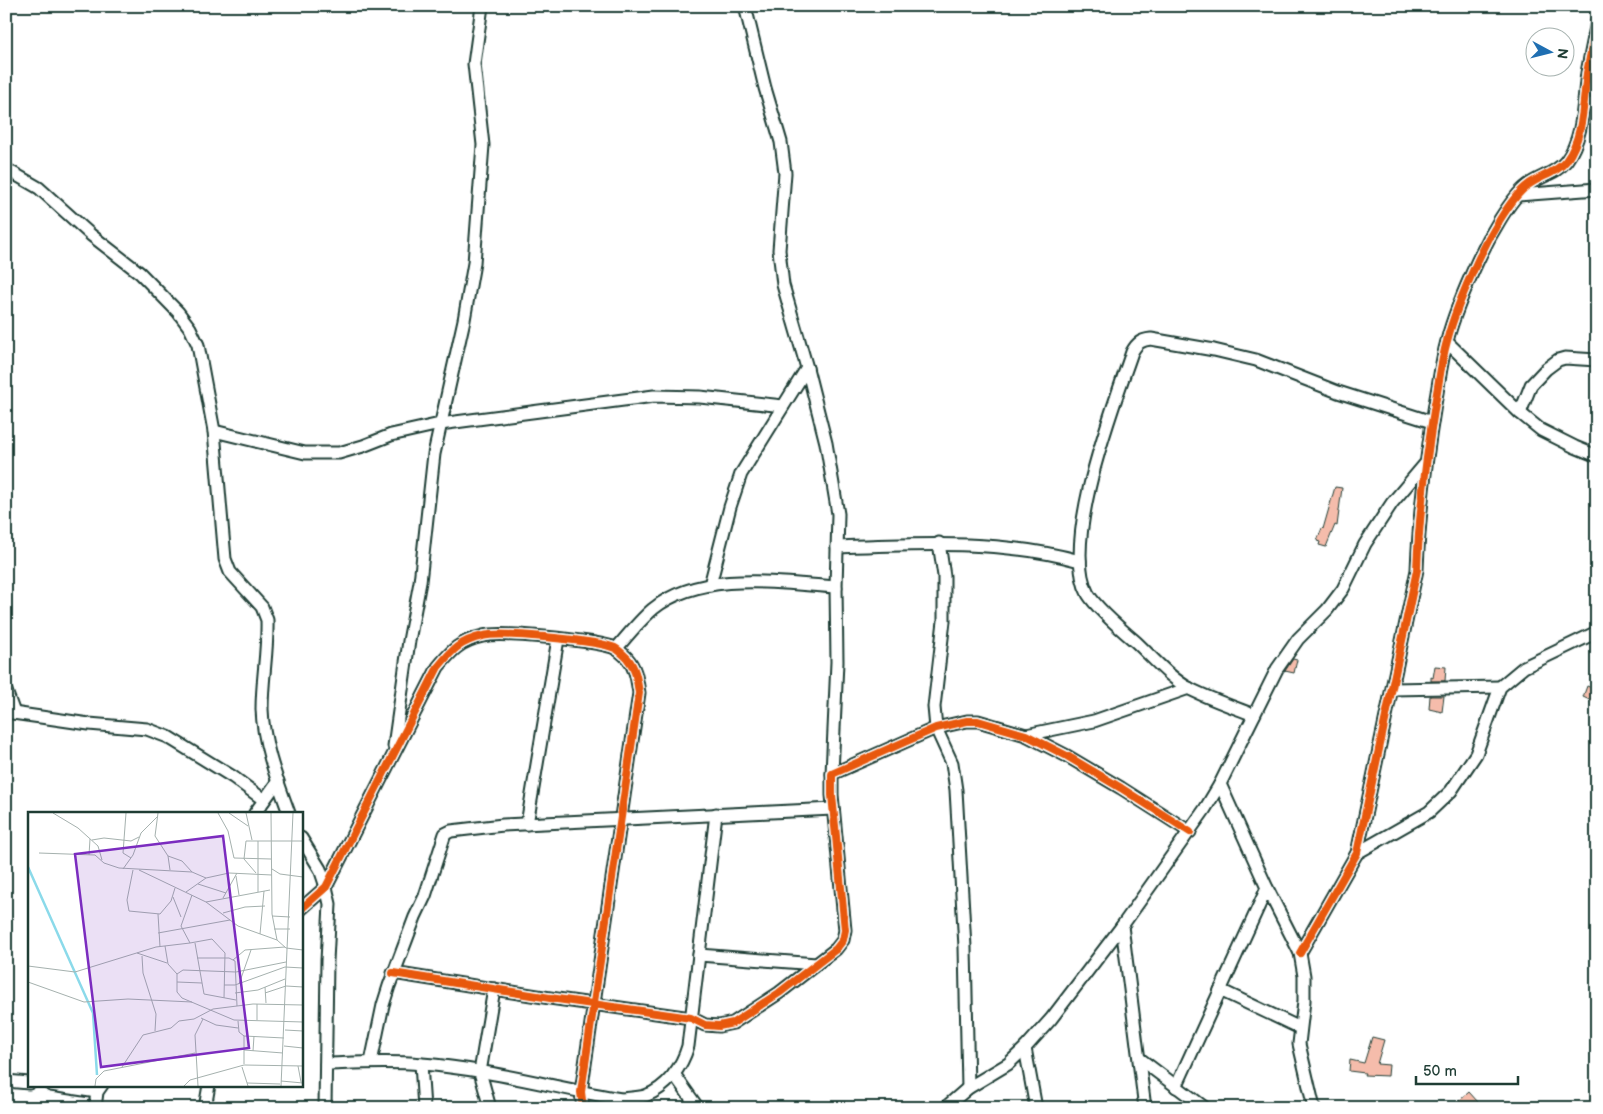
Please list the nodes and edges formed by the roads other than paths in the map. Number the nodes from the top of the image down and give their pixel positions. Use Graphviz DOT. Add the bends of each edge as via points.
graph roads {
  1 [pos="482,6"];
  2 [pos="745,6"];
  3 [pos="1597,21"];
  4 [pos="1584,103"];
  5 [pos="1597,106"];
  6 [pos="6,170"];
  7 [pos="1597,189"];
  8 [pos="1518,195"];
  9 [pos="1447,342"];
  10 [pos="1597,360"];
  11 [pos="807,368"];
  12 [pos="783,406"];
  13 [pos="1520,413"];
  14 [pos="1432,422"];
  15 [pos="440,424"];
  16 [pos="214,431"];
  17 [pos="1597,456"];
  18 [pos="1425,464"];
  19 [pos="939,543"];
  20 [pos="837,547"];
  21 [pos="1080,561"];
  22 [pos="710,585"];
  23 [pos="836,587"];
  24 [pos="1597,632"];
  25 [pos="558,639"];
  26 [pos="616,649"];
  27 [pos="1500,687"];
  28 [pos="1189,688"];
  29 [pos="1392,689"];
  30 [pos="6,691"];
  31 [pos="10,713"];
  32 [pos="1254,715"];
  33 [pos="936,728"];
  34 [pos="1026,735"];
  35 [pos="392,756"];
  36 [pos="832,774"];
  37 [pos="278,781"];
  38 [pos="1220,784"];
  39 [pos="264,800"];
  40 [pos="833,809"];
  41 [pos="256,812"];
  42 [pos="289,812"];
  43 [pos="716,814"];
  44 [pos="621,820"];
  45 [pos="527,824"];
  46 [pos="1190,832"];
  47 [pos="302,840"];
  48 [pos="1358,853"];
  49 [pos="326,887"];
  50 [pos="1267,888"];
  51 [pos="302,907"];
  52 [pos="1122,926"];
  53 [pos="1300,953"];
  54 [pos="699,955"];
  55 [pos="816,964"];
  56 [pos="393,973"];
  57 [pos="494,989"];
  58 [pos="1220,990"];
  59 [pos="594,1003"];
  60 [pos="691,1018"];
  61 [pos="1300,1028"];
  62 [pos="1025,1048"];
  63 [pos="1140,1059"];
  64 [pos="371,1062"];
  65 [pos="326,1064"];
  66 [pos="421,1064"];
  67 [pos="480,1072"];
  68 [pos="674,1074"];
  69 [pos="6,1081"];
  70 [pos="28,1083"];
  71 [pos="63,1086"];
  72 [pos="209,1086"];
  73 [pos="1176,1086"];
  74 [pos="968,1088"];
  75 [pos="100,1089"];
  76 [pos="581,1092"];
  77 [pos="492,1106"];
  78 [pos="95,1108"];
  79 [pos="205,1108"];
  80 [pos="325,1108"];
  81 [pos="424,1108"];
  82 [pos="583,1108"];
  83 [pos="698,1108"];
  84 [pos="945,1108"];
  85 [pos="1036,1108"];
  86 [pos="1145,1108"];
  87 [pos="1204,1108"];
  88 [pos="1314,1108"];
  1 -- 15 [label="street" via="474,64 482,145 474,263"];
  2 -- 11 [label="street" via="780,142 784,173 779,250 783,286"];
  3 -- 4 [label="street"];
  4 -- 5 [label="street"];
  4 -- 8 [label="street" via="1575,146 1565,162"];
  6 -- 16 [label="street" via="38,188 140,273 178,312 198,344"];
  7 -- 8 [label="street"];
  8 -- 9 [label="street" via="1478,259"];
  9 -- 13 [label="street"];
  9 -- 14 [label="street"];
  10 -- 13 [label="street" via="1558,360 1531,385"];
  11 -- 12 [label="street"];
  11 -- 20 [label="street" via="828,452 838,514"];
  12 -- 15 [label="street" via="700,397 654,396"];
  12 -- 22 [label="street" via="741,474"];
  13 -- 17 [label="street" via="1541,430"];
  14 -- 18 [label="street"];
  14 -- 21 [label="street" via="1338,392 1256,360 1214,350 1142,340 1132,352 1096,459 1087,498"];
  15 -- 16 [label="street" via="391,435 339,453 320,454"];
  15 -- 35 [label="street" via="420,582"];
  16 -- 37 [label="street" via="225,559 230,572 262,606 267,620 262,710"];
  18 -- 29 [label="street" via="1417,570"];
  18 -- 32 [label="street" via="1392,503 1343,589 1298,638 1277,669"];
  19 -- 20 [label="street"];
  19 -- 21 [label="street" via="1052,553"];
  19 -- 33 [label="street" via="944,576 944,621 934,707"];
  20 -- 23 [label="street"];
  21 -- 28 [label="street" via="1081,577 1089,595 1118,626"];
  22 -- 23 [label="street" via="739,582"];
  22 -- 26 [label="street" via="673,596 653,609"];
  23 -- 36 [label="street" via="837,662"];
  24 -- 27 [label="street" via="1524,667"];
  25 -- 26 [label="street"];
  25 -- 35 [label="street" via="485,635 454,648 438,667"];
  25 -- 45 [label="street"];
  26 -- 44 [label="street" via="635,669 639,693"];
  27 -- 29 [label="street"];
  27 -- 48 [label="street" via="1476,754 1450,791 1429,812"];
  28 -- 32 [label="street"];
  28 -- 34 [label="street" via="1094,721"];
  29 -- 48 [label="street"];
  30 -- 31 [label="street"];
  31 -- 39 [label="street" via="147,729 168,737"];
  32 -- 38 [label="street"];
  33 -- 34 [label="street" via="978,721"];
  33 -- 36 [label="street"];
  33 -- 74 [label="street" via="952,763 956,790 965,947"];
  34 -- 46 [label="street" via="1106,779"];
  35 -- 49 [label="street"];
  36 -- 40 [label="street"];
  37 -- 39 [label="street"];
  37 -- 42 [label="street"];
  38 -- 46 [label="street"];
  38 -- 50 [label="street"];
  39 -- 41 [label="street"];
  40 -- 43 [label="street"];
  40 -- 55 [label="street" via="845,930 836,949"];
  43 -- 44 [label="street"];
  43 -- 54 [label="street"];
  44 -- 45 [label="street"];
  44 -- 59 [label="street"];
  45 -- 56 [label="street" via="445,834 425,896"];
  46 -- 52 [label="street"];
  47 -- 49 [label="street" via="320,869"];
  48 -- 53 [label="street"];
  49 -- 51 [label="street"];
  49 -- 65 [label="street" via="330,924"];
  50 -- 53 [label="street"];
  50 -- 58 [label="street"];
  52 -- 62 [label="street"];
  52 -- 63 [label="street"];
  53 -- 61 [label="street" via="1304,976"];
  54 -- 55 [label="street"];
  54 -- 60 [label="street"];
  55 -- 60 [label="street" via="733,1023 705,1025"];
  56 -- 57 [label="street"];
  56 -- 64 [label="street"];
  57 -- 59 [label="street"];
  57 -- 67 [label="street"];
  58 -- 61 [label="street"];
  58 -- 73 [label="street"];
  59 -- 60 [label="street"];
  59 -- 76 [label="street"];
  60 -- 68 [label="street" via="688,1046"];
  61 -- 88 [label="street" via="1300,1044"];
  62 -- 74 [label="street" via="1008,1064"];
  62 -- 85 [label="street"];
  63 -- 73 [label="street"];
  63 -- 86 [label="street"];
  64 -- 65 [label="street"];
  64 -- 66 [label="street"];
  65 -- 80 [label="street"];
  66 -- 67 [label="street"];
  66 -- 81 [label="street"];
  67 -- 76 [label="street"];
  67 -- 77 [label="street"];
  68 -- 76 [label="street" via="661,1088 644,1096 621,1099"];
  68 -- 83 [label="street"];
  69 -- 70 [label="street"];
  71 -- 75 [label="street"];
  72 -- 79 [label="street"];
  73 -- 87 [label="street"];
  74 -- 84 [label="street"];
  75 -- 78 [label="street"];
  76 -- 82 [label="street"];
}
